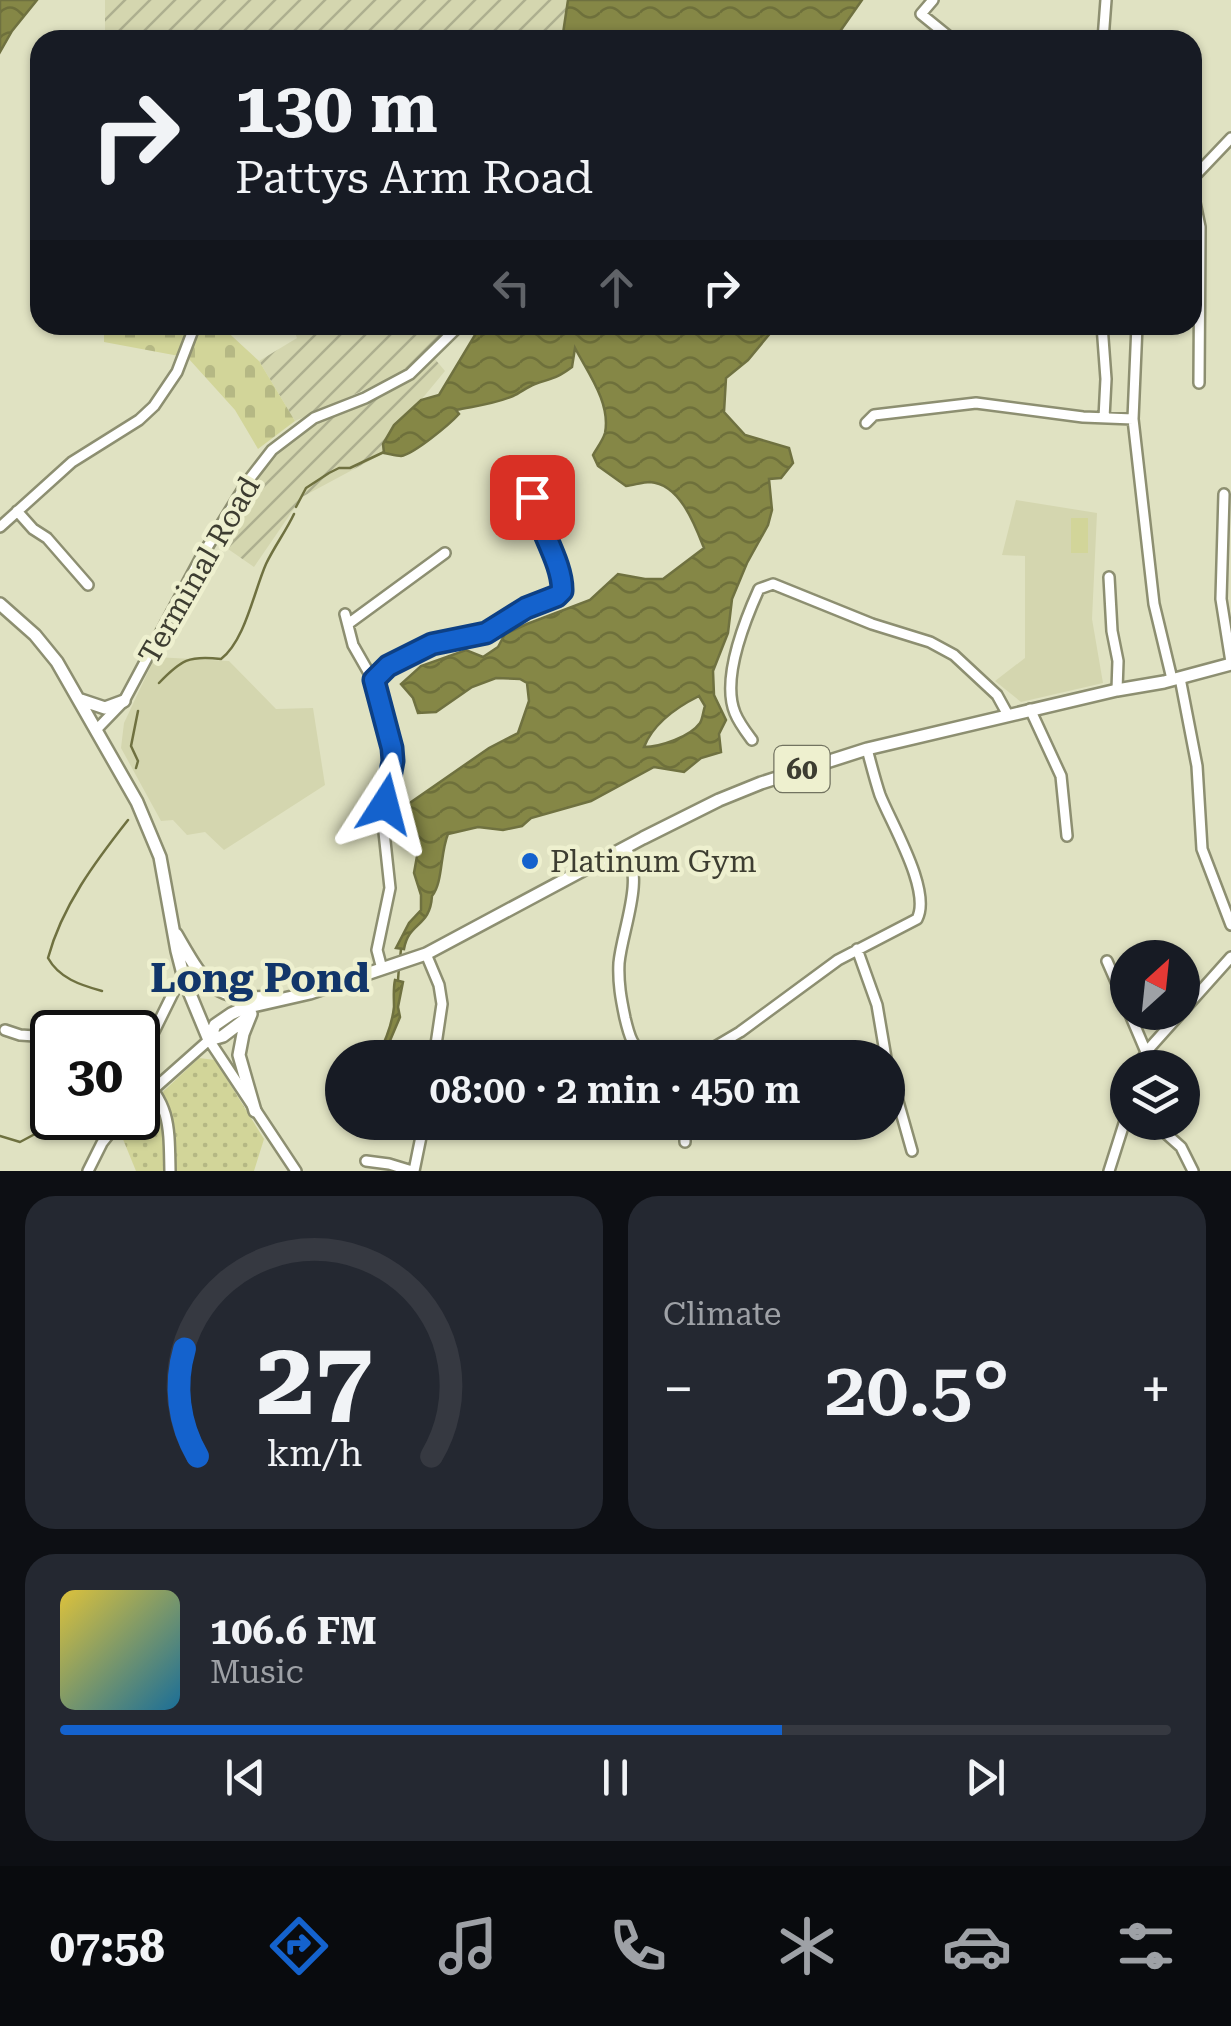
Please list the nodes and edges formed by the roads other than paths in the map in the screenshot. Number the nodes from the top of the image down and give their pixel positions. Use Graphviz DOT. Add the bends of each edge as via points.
graph roads {
  1 [pos="932,0"];
  2 [pos="1105,0"];
  3 [pos="941,30"];
  4 [pos="1104,30"];
  5 [pos="1231,138"];
  6 [pos="1202,166"];
  7 [pos="191,335"];
  8 [pos="450,335"];
  9 [pos="1103,335"];
  10 [pos="1136,335"];
  11 [pos="1199,335"];
  12 [pos="1199,383"];
  13 [pos="1104,418"];
  14 [pos="1133,418"];
  15 [pos="866,423"];
  16 [pos="1224,494"];
  17 [pos="532,497"];
  18 [pos="17,511"];
  19 [pos="0,527"];
  20 [pos="445,553"];
  21 [pos="1110,577"];
  22 [pos="88,585"];
  23 [pos="0,604"];
  24 [pos="1231,663"];
  25 [pos="1176,678"];
  26 [pos="374,680"];
  27 [pos="1117,690"];
  28 [pos="79,699"];
  29 [pos="124,701"];
  30 [pos="1030,710"];
  31 [pos="1008,714"];
  32 [pos="97,729"];
  33 [pos="752,740"];
  34 [pos="867,749"];
  35 [pos="1067,836"];
  36 [pos="626,848"];
  37 [pos="1231,925"];
  38 [pos="173,929"];
  39 [pos="856,949"];
  40 [pos="426,954"];
  41 [pos="1231,957"];
  42 [pos="1107,961"];
  43 [pos="384,968"];
  44 [pos="1110,968"];
  45 [pos="186,982"];
  46 [pos="302,994"];
  47 [pos="254,1010"];
  48 [pos="160,1019"];
  49 [pos="5,1030"];
  50 [pos="30,1036"];
  51 [pos="210,1040"];
  52 [pos="437,1040"];
  53 [pos="631,1040"];
  54 [pos="727,1040"];
  55 [pos="883,1040"];
  56 [pos="1148,1050"];
  57 [pos="160,1082"];
  58 [pos="160,1099"];
  59 [pos="255,1111"];
  60 [pos="905,1127"];
  61 [pos="104,1140"];
  62 [pos="420,1140"];
  63 [pos="1119,1140"];
  64 [pos="1172,1140"];
  65 [pos="912,1152"];
  66 [pos="373,1162"];
  67 [pos="173,1169"];
  68 [pos="88,1171"];
  69 [pos="296,1171"];
  70 [pos="413,1171"];
  71 [pos="1109,1171"];
  72 [pos="1193,1171"];
  1 -- 3 [label="street" via="921,14"];
  2 -- 4 [label="street"];
  5 -- 6 [label="street"];
  7 -- 18 [label="street" via="154,406 72,462"];
  8 -- 29 [label="street, Terminal Road" via="410,374 314,418 272,450 200,559"];
  9 -- 13 [label="street"];
  10 -- 14 [label="street"];
  11 -- 12 [label="street"];
  13 -- 14 [label="street"];
  13 -- 15 [label="street" via="976,403 874,415"];
  14 -- 25 [label="street" via="1154,604"];
  16 -- 24 [label="street" via="1221,600"];
  17 -- 26 [label="street" via="562,591 486,633 432,644"];
  18 -- 19 [label="street"];
  18 -- 22 [label="street"];
  20 -- 26 [label="street" via="346,619 352,645"];
  21 -- 27 [label="street"];
  23 -- 28 [label="main road" via="47,649"];
  24 -- 25 [label="main road, 60"];
  25 -- 27 [label="main road, 60"];
  25 -- 37 [label="street" via="1199,785 1202,849"];
  26 -- 43 [label="street" via="393,761 384,832 390,888 377,950"];
  27 -- 30 [label="main road, 60"];
  28 -- 29 [label="main road" via="105,708"];
  28 -- 32 [label="main road"];
  29 -- 32 [label="street, Terminal Road"];
  30 -- 31 [label="main road, 60"];
  30 -- 35 [label="street" via="1061,776"];
  31 -- 33 [label="street" via="954,654 773,584 759,588 732,669 734,712"];
  31 -- 34 [label="main road, 60"];
  32 -- 38 [label="main road" via="153,838"];
  34 -- 36 [label="main road, 60" via="719,800"];
  34 -- 39 [label="street" via="912,868 921,912"];
  36 -- 40 [label="main road, 60"];
  36 -- 53 [label="street" via="632,892 620,994"];
  38 -- 45 [label="main road"];
  38 -- 46 [label="main road" via="218,990 251,998"];
  39 -- 54 [label="street"];
  39 -- 55 [label="street"];
  40 -- 43 [label="main road, 60"];
  40 -- 52 [label="street" via="442,1004"];
  41 -- 56 [label="street"];
  42 -- 44 [label="street"];
  43 -- 46 [label="main road, 60"];
  45 -- 48 [label="street" via="177,985"];
  45 -- 51 [label="main road"];
  46 -- 47 [label="main road, 60"];
  47 -- 51 [label="main road, 60"];
  47 -- 59 [label="main road" via="239,1055"];
  49 -- 50 [label="street"];
  51 -- 57 [label="street"];
  51 -- 59 [label="street"];
  58 -- 67 [label="street"];
  59 -- 69 [label="street"];
  60 -- 65 [label="street"];
  61 -- 68 [label="street"];
  62 -- 70 [label="street"];
  63 -- 71 [label="street"];
  64 -- 72 [label="street"];
  66 -- 70 [label="street"];
}
